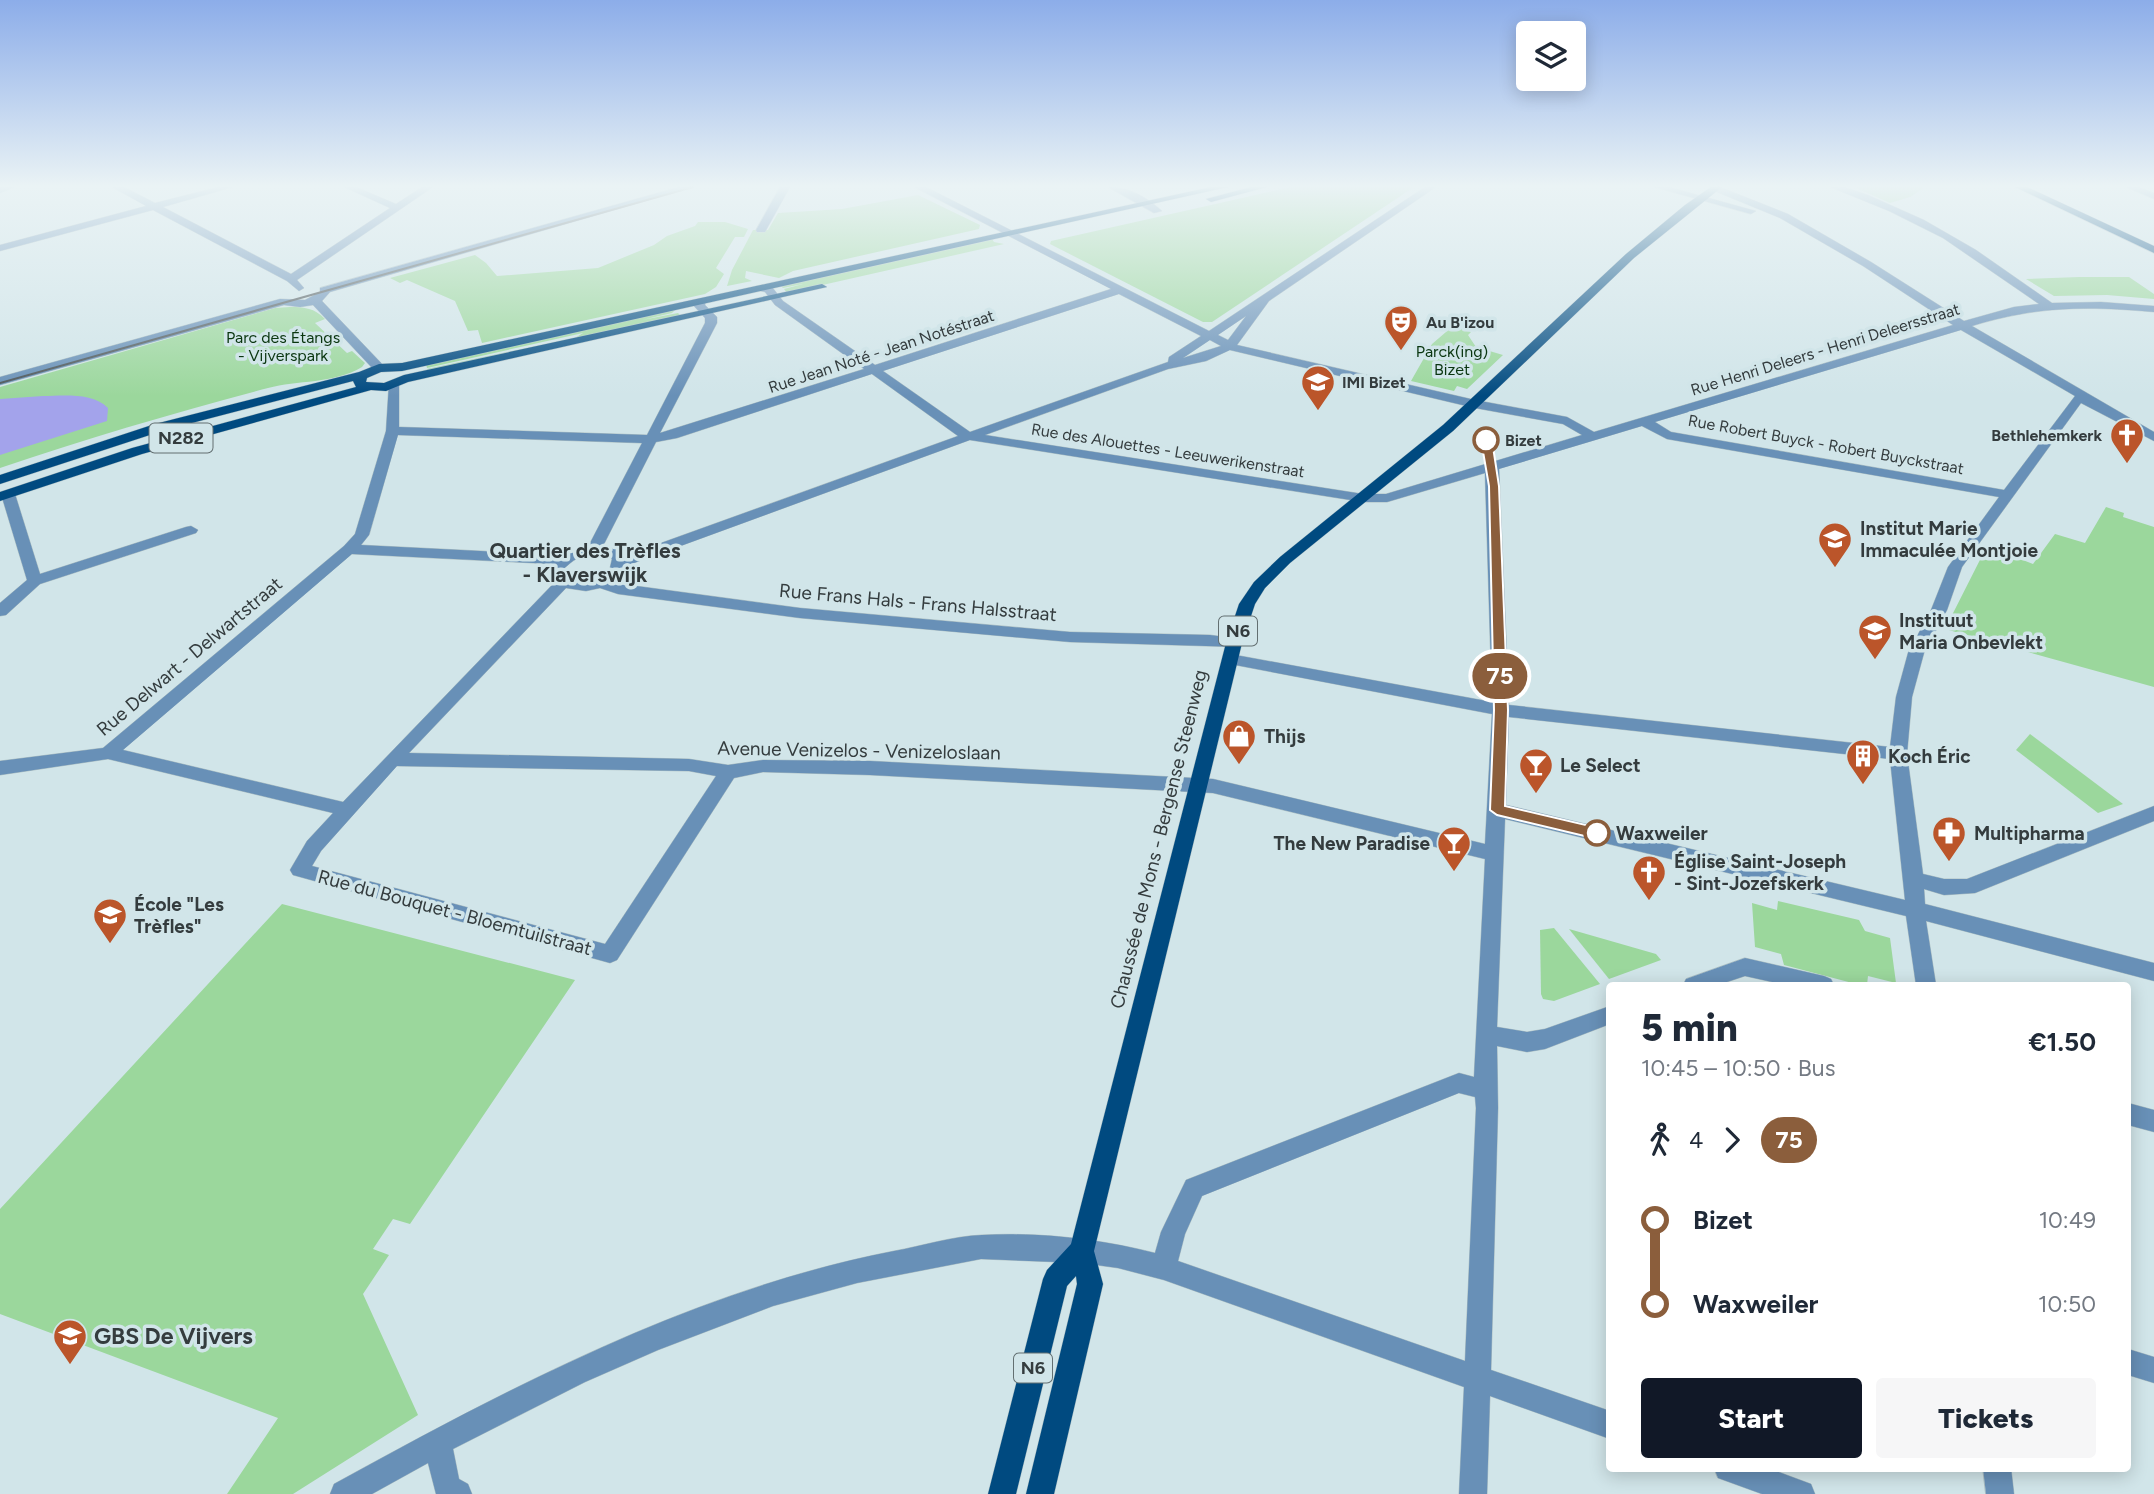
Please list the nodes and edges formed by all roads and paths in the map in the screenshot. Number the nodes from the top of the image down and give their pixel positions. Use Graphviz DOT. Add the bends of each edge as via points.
graph roads {
  1 [pos="248,257"];
  2 [pos="323,257"];
  3 [pos="435,257"];
  4 [pos="902,257"];
  5 [pos="956,257"];
  6 [pos="1055,257"];
  7 [pos="1328,257"];
  8 [pos="1629,257"];
  9 [pos="1854,257"];
  10 [pos="1980,257"];
  11 [pos="291,279"];
  12 [pos="299,288"];
  13 [pos="760,288"];
  14 [pos="324,290"];
  15 [pos="1120,290"];
  16 [pos="773,298"];
  17 [pos="315,300"];
  18 [pos="284,301"];
  19 [pos="1263,301"];
  20 [pos="2048,305"];
  21 [pos="705,307"];
  22 [pos="2154,309"];
  23 [pos="1961,324"];
  24 [pos="1209,335"];
  25 [pos="1230,346"];
  26 [pos="1165,366"];
  27 [pos="379,368"];
  28 [pos="875,370"];
  29 [pos="400,377"];
  30 [pos="0,381"];
  31 [pos="364,382"];
  32 [pos="2084,397"];
  33 [pos="1475,404"];
  34 [pos="1644,421"];
  35 [pos="393,431"];
  36 [pos="967,436"];
  37 [pos="1592,436"];
  38 [pos="2154,436"];
  39 [pos="650,439"];
  40 [pos="1492,466"];
  41 [pos="0,480"];
  42 [pos="2006,494"];
  43 [pos="4,496"];
  44 [pos="1363,498"];
  45 [pos="153,525"];
  46 [pos="191,530"];
  47 [pos="159,540"];
  48 [pos="349,549"];
  49 [pos="594,549"];
  50 [pos="563,560"];
  51 [pos="621,563"];
  52 [pos="35,581"];
  53 [pos="562,583"];
  54 [pos="600,583"];
  55 [pos="0,611"];
  56 [pos="1232,651"];
  57 [pos="1501,710"];
  58 [pos="108,753"];
  59 [pos="1898,754"];
  60 [pos="393,759"];
  61 [pos="0,768"];
  62 [pos="728,772"];
  63 [pos="1199,785"];
  64 [pos="348,810"];
  65 [pos="1497,810"];
  66 [pos="2154,813"];
  67 [pos="1495,854"];
  68 [pos="1914,879"];
  69 [pos="1915,910"];
  70 [pos="2154,972"];
  71 [pos="1702,982"];
  72 [pos="1811,982"];
  73 [pos="1926,982"];
  74 [pos="1606,1016"];
  75 [pos="1486,1035"];
  76 [pos="1486,1090"];
  77 [pos="2131,1115"];
  78 [pos="2154,1121"];
  79 [pos="1082,1251"];
  80 [pos="1164,1268"];
  81 [pos="2131,1363"];
  82 [pos="2154,1370"];
  83 [pos="1476,1376"];
  84 [pos="1606,1424"];
  85 [pos="438,1442"];
  86 [pos="1739,1472"];
  87 [pos="1997,1472"];
  88 [pos="344,1494"];
  89 [pos="457,1494"];
  90 [pos="1002,1494"];
  91 [pos="1040,1494"];
  92 [pos="1473,1494"];
  93 [pos="1801,1494"];
  94 [pos="2000,1494"];
  1 -- 11 [label="street"];
  2 -- 11 [label="street"];
  3 -- 14 [label="street"];
  4 -- 13 [label="main road, N282"];
  5 -- 16 [label="main road, N282"];
  6 -- 15 [label="street"];
  7 -- 19 [label="street"];
  8 -- 33 [label="main road, Chaussée de Mons - Bergense Steenweg / N6"];
  9 -- 23 [label="street"];
  10 -- 20 [label="street"];
  11 -- 12 [label="street"];
  12 -- 14 [label="street"];
  12 -- 18 [label="street" via="285,295"];
  13 -- 16 [label="street" via="768,289"];
  13 -- 21 [label="main road, N282"];
  14 -- 17 [label="street"];
  15 -- 24 [label="street"];
  15 -- 28 [label="street, Rue Jean Noté - Jean Notéstraat"];
  16 -- 21 [label="main road, N282"];
  16 -- 28 [label="street"];
  17 -- 18 [label="street"];
  17 -- 27 [label="street"];
  18 -- 30 [label="street"];
  19 -- 24 [label="street"];
  19 -- 25 [label="street"];
  20 -- 22 [label="street, Rue Henri Deleers - Henri Deleersstraat"];
  20 -- 23 [label="street, Rue Henri Deleers - Henri Deleersstraat"];
  21 -- 29 [label="main road, N282"];
  21 -- 39 [label="street" via="711,323"];
  23 -- 32 [label="street"];
  23 -- 34 [label="street, Rue Henri Deleers - Henri Deleersstraat"];
  24 -- 25 [label="street"];
  24 -- 26 [label="street"];
  25 -- 26 [label="street"];
  25 -- 33 [label="street"];
  26 -- 36 [label="street"];
  27 -- 29 [label="main road, N282"];
  27 -- 31 [label="main road, N282"];
  28 -- 36 [label="street"];
  28 -- 39 [label="street, Rue Jean Noté - Jean Notéstraat"];
  29 -- 31 [label="main road, N282"];
  29 -- 35 [label="street"];
  31 -- 41 [label="main road, N282" via="160,427"];
  31 -- 43 [label="main road, N282"];
  32 -- 38 [label="street"];
  32 -- 42 [label="street" via="2077,400"];
  33 -- 37 [label="street" via="1567,421"];
  33 -- 44 [label="main road, Chaussée de Mons - Bergense Steenweg / N6"];
  34 -- 37 [label="street, Rue Henri Deleers - Henri Deleersstraat"];
  34 -- 42 [label="street, Rue Robert Buyck - Robert Buyckstraat" via="1667,436"];
  35 -- 39 [label="street, Rue Jean Noté - Jean Notéstraat"];
  35 -- 48 [label="street" via="362,535"];
  36 -- 44 [label="street, Rue des Alouettes - Leeuwerikenstraat"];
  36 -- 51 [label="street"];
  37 -- 40 [label="street, Rue Henri Deleers - Henri Deleersstraat"];
  39 -- 49 [label="street"];
  40 -- 44 [label="street, Rue des Alouettes - Leeuwerikenstraat" via="1387,498"];
  40 -- 57 [label="street"];
  42 -- 59 [label="street" via="1955,567 1916,653 1904,697"];
  43 -- 52 [label="street"];
  44 -- 56 [label="main road, Chaussée de Mons - Bergense Steenweg / N6" via="1259,585 1247,604"];
  45 -- 47 [label="street"];
  46 -- 47 [label="street"];
  47 -- 52 [label="street"];
  48 -- 50 [label="street"];
  48 -- 58 [label="street, Rue Delwart - Delwartstraat"];
  49 -- 50 [label="street"];
  49 -- 51 [label="street" via="616,554"];
  50 -- 53 [label="street" via="556,575"];
  51 -- 54 [label="street" via="611,578"];
  52 -- 55 [label="street"];
  53 -- 54 [label="street, Rue Frans Hals - Frans Halsstraat" via="579,587"];
  53 -- 60 [label="street"];
  54 -- 56 [label="street, Rue Frans Hals - Frans Halsstraat" via="754,609 1070,637 1210,639"];
  56 -- 57 [label="street, Rue Frans Hals - Frans Halsstraat"];
  56 -- 63 [label="main road, Chaussée de Mons - Bergense Steenweg / N6"];
  57 -- 59 [label="street, Rue Frans Hals - Frans Halsstraat"];
  57 -- 65 [label="street"];
  58 -- 61 [label="street, Rue Delwart - Delwartstraat"];
  58 -- 64 [label="street"];
  59 -- 68 [label="street"];
  60 -- 62 [label="street, Avenue Venizelos - Venizeloslaan" via="689,765"];
  60 -- 64 [label="street"];
  62 -- 63 [label="street, Avenue Venizelos - Venizeloslaan" via="764,766 870,768"];
  62 -- 64 [label="street, Rue du Bouquet - Bloemtuilstraat" via="610,954 300,870 314,846"];
  63 -- 67 [label="street, Avenue Venizelos - Venizeloslaan" via="1224,787"];
  63 -- 79 [label="main road, Chaussée de Mons - Bergense Steenweg / N6"];
  65 -- 67 [label="street"];
  65 -- 69 [label="street"];
  66 -- 68 [label="street" via="1968,887 1944,887"];
  67 -- 75 [label="street"];
  68 -- 69 [label="street"];
  69 -- 70 [label="street"];
  69 -- 73 [label="street"];
  71 -- 72 [label="street" via="1745,967"];
  74 -- 75 [label="street" via="1527,1042"];
  75 -- 76 [label="street"];
  76 -- 80 [label="street" via="1460,1083 1194,1188 1173,1231"];
  76 -- 83 [label="street"];
  77 -- 78 [label="street"];
  79 -- 80 [label="street"];
  79 -- 85 [label="street" via="981,1247 773,1293 589,1367"];
  79 -- 90 [label="main road, Chaussée de Mons - Bergense Steenweg / N6" via="1056,1279"];
  79 -- 91 [label="main road, Chaussée de Mons - Bergense Steenweg / N6" via="1090,1284"];
  80 -- 83 [label="street"];
  81 -- 82 [label="street"];
  83 -- 84 [label="street"];
  83 -- 92 [label="street"];
  85 -- 88 [label="street"];
  85 -- 89 [label="street" via="447,1487"];
  86 -- 93 [label="street"];
  87 -- 94 [label="street"];
}
